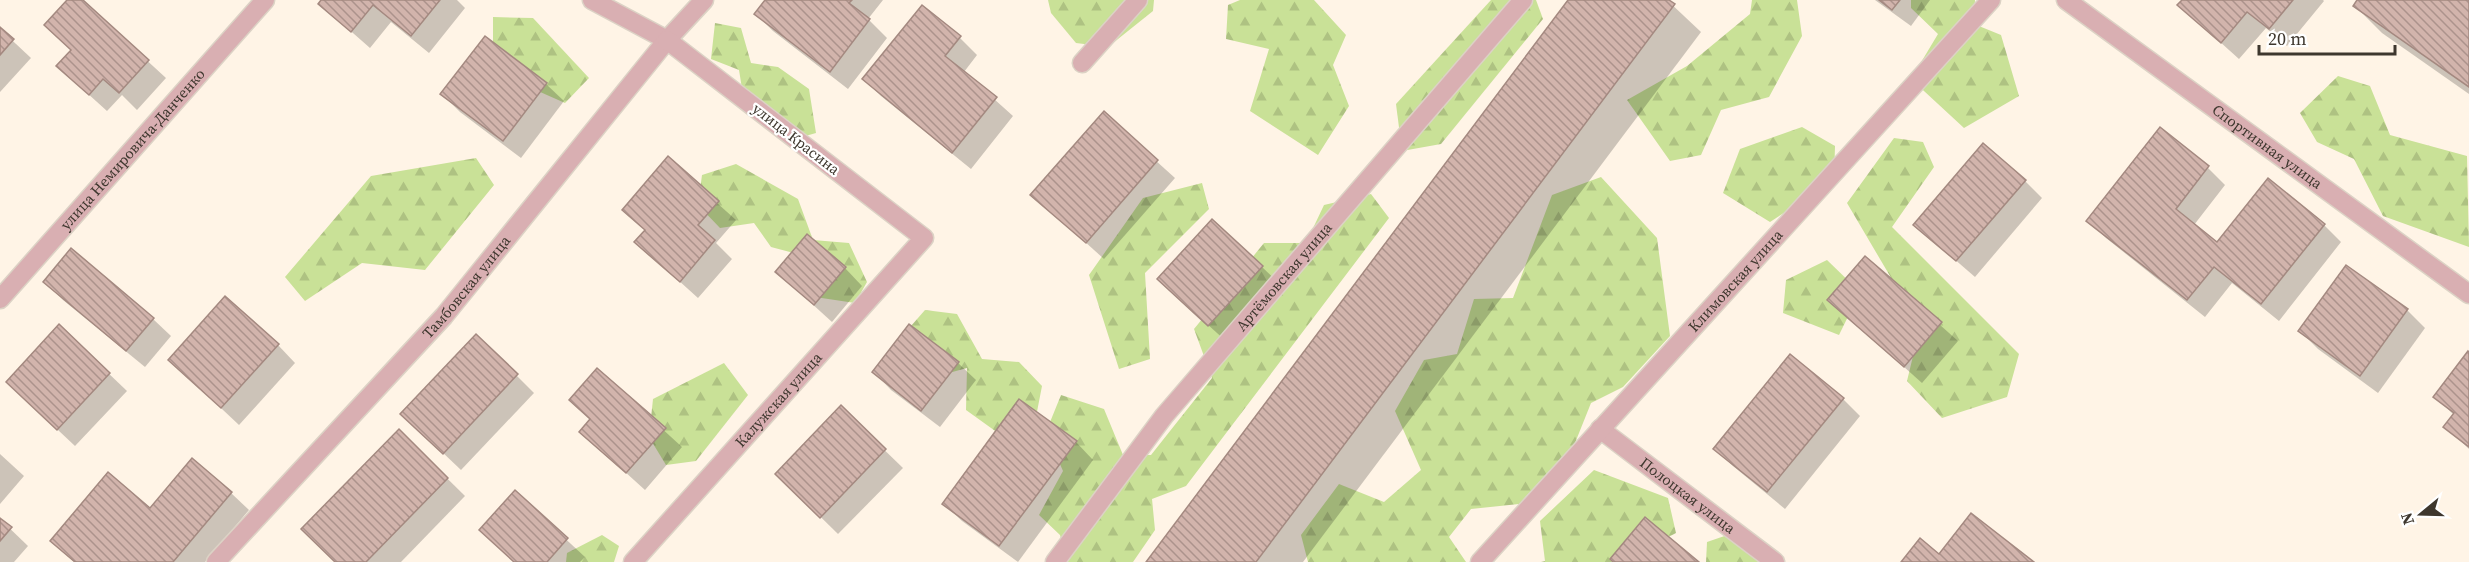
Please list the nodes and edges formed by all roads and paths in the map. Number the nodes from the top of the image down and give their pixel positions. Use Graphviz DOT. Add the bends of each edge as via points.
graph roads {
  1 [pos="264,0"];
  2 [pos="592,0"];
  3 [pos="704,0"];
  4 [pos="1138,0"];
  5 [pos="1523,0"];
  6 [pos="1991,0"];
  7 [pos="2066,0"];
  8 [pos="667,40"];
  9 [pos="1082,63"];
  10 [pos="924,238"];
  11 [pos="2469,294"];
  12 [pos="0,298"];
  13 [pos="1600,429"];
  14 [pos="216,562"];
  15 [pos="633,562"];
  16 [pos="1055,562"];
  17 [pos="1480,562"];
  18 [pos="1775,562"];
  1 -- 12 [label="street, улица Немировича-Данченко"];
  2 -- 8 [label="street, улица Красина"];
  3 -- 8 [label="street, Тамбовская улица"];
  4 -- 9 [label="street"];
  5 -- 16 [label="street, Артёмовская улица" via="1164,416"];
  6 -- 13 [label="street, Климовская улица"];
  7 -- 11 [label="street, Спортивная улица"];
  8 -- 10 [label="street, улица Красина"];
  8 -- 14 [label="street, Тамбовская улица" via="444,316"];
  10 -- 15 [label="street, Калужская улица"];
  13 -- 17 [label="street, Климовская улица"];
  13 -- 18 [label="street, Полоцкая улица"];
}
